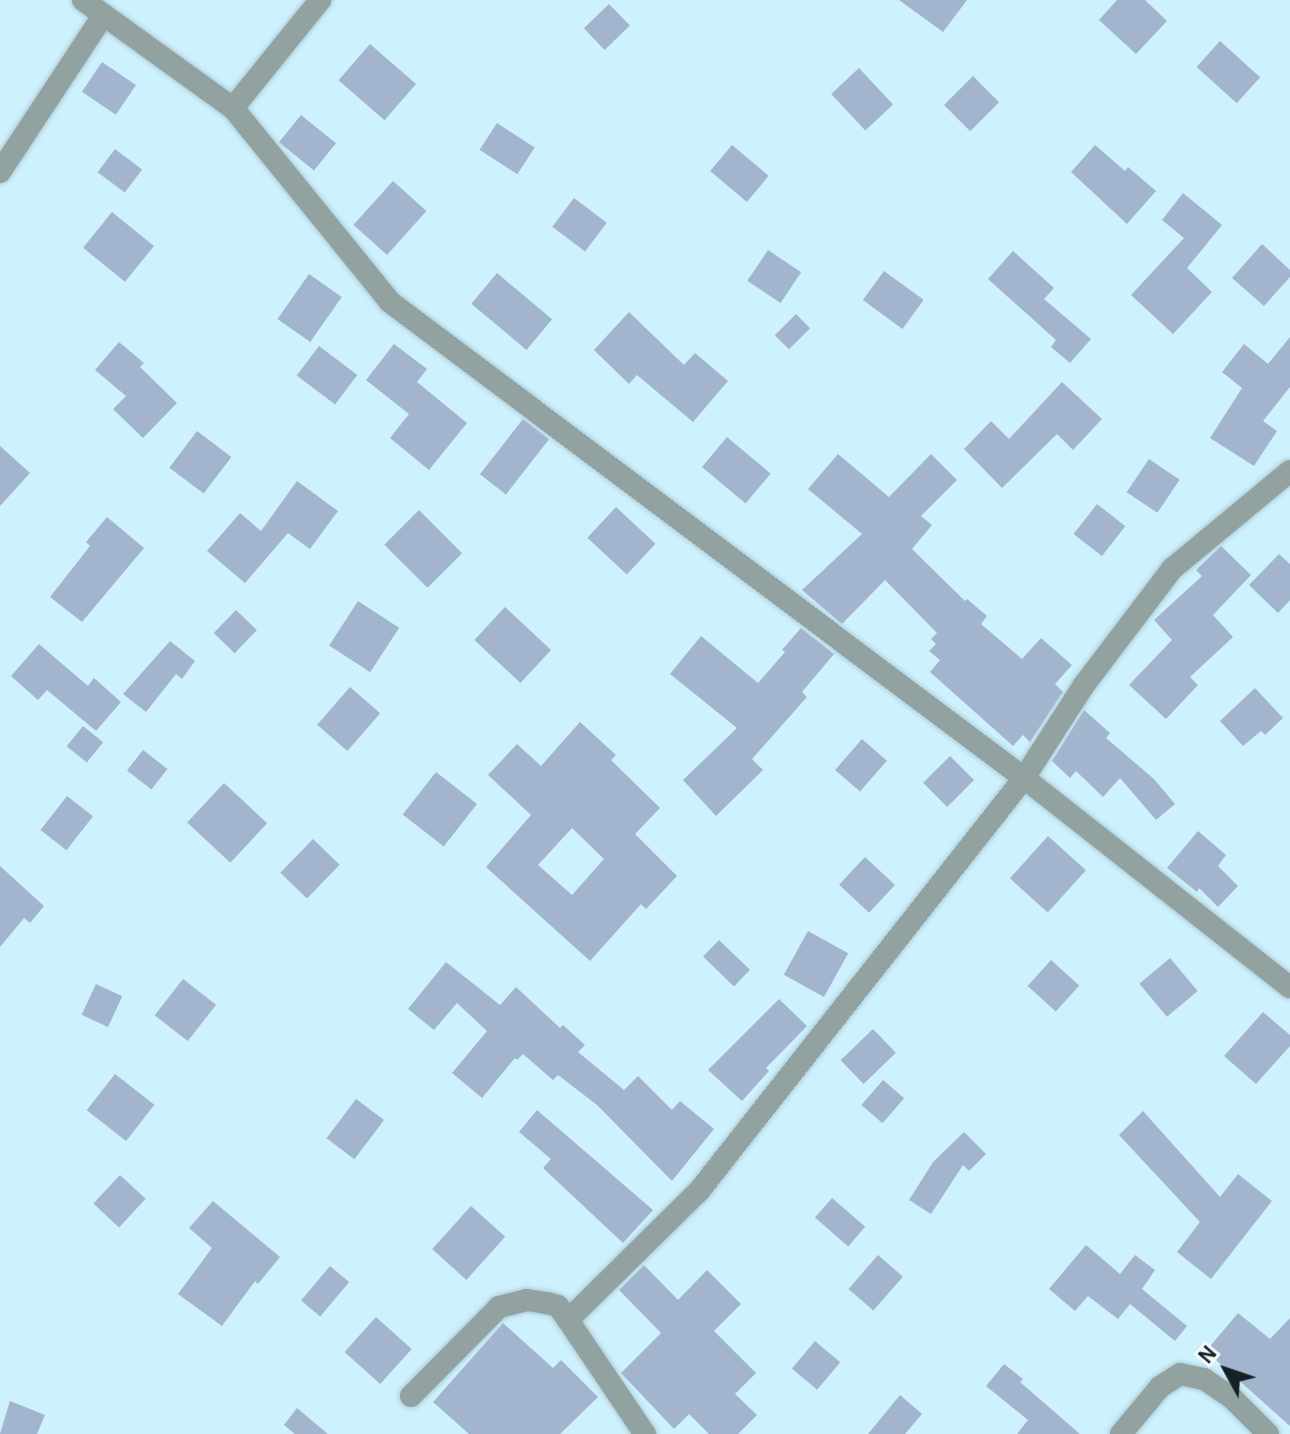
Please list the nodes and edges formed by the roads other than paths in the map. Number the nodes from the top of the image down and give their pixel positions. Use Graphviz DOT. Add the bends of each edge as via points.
graph roads {
  1 [pos="83,0"];
  2 [pos="320,0"];
  3 [pos="103,16"];
  4 [pos="233,108"];
  5 [pos="0,172"];
  6 [pos="1290,471"];
  7 [pos="1024,778"];
  8 [pos="1290,987"];
  9 [pos="568,1320"];
  10 [pos="411,1396"];
  11 [pos="645,1434"];
  12 [pos="1121,1434"];
  13 [pos="1268,1434"];
  1 -- 3 [label="street"];
  2 -- 4 [label="street"];
  3 -- 4 [label="street"];
  3 -- 5 [label="street"];
  4 -- 7 [label="street" via="390,302"];
  6 -- 7 [label="street" via="1172,569 1084,685"];
  7 -- 8 [label="street"];
  7 -- 9 [label="street" via="699,1191"];
  9 -- 10 [label="street" via="558,1306 547,1303 527,1300 499,1307"];
  9 -- 11 [label="street"];
  12 -- 13 [label="street" via="1160,1387 1180,1374 1204,1379 1232,1398"];
}
